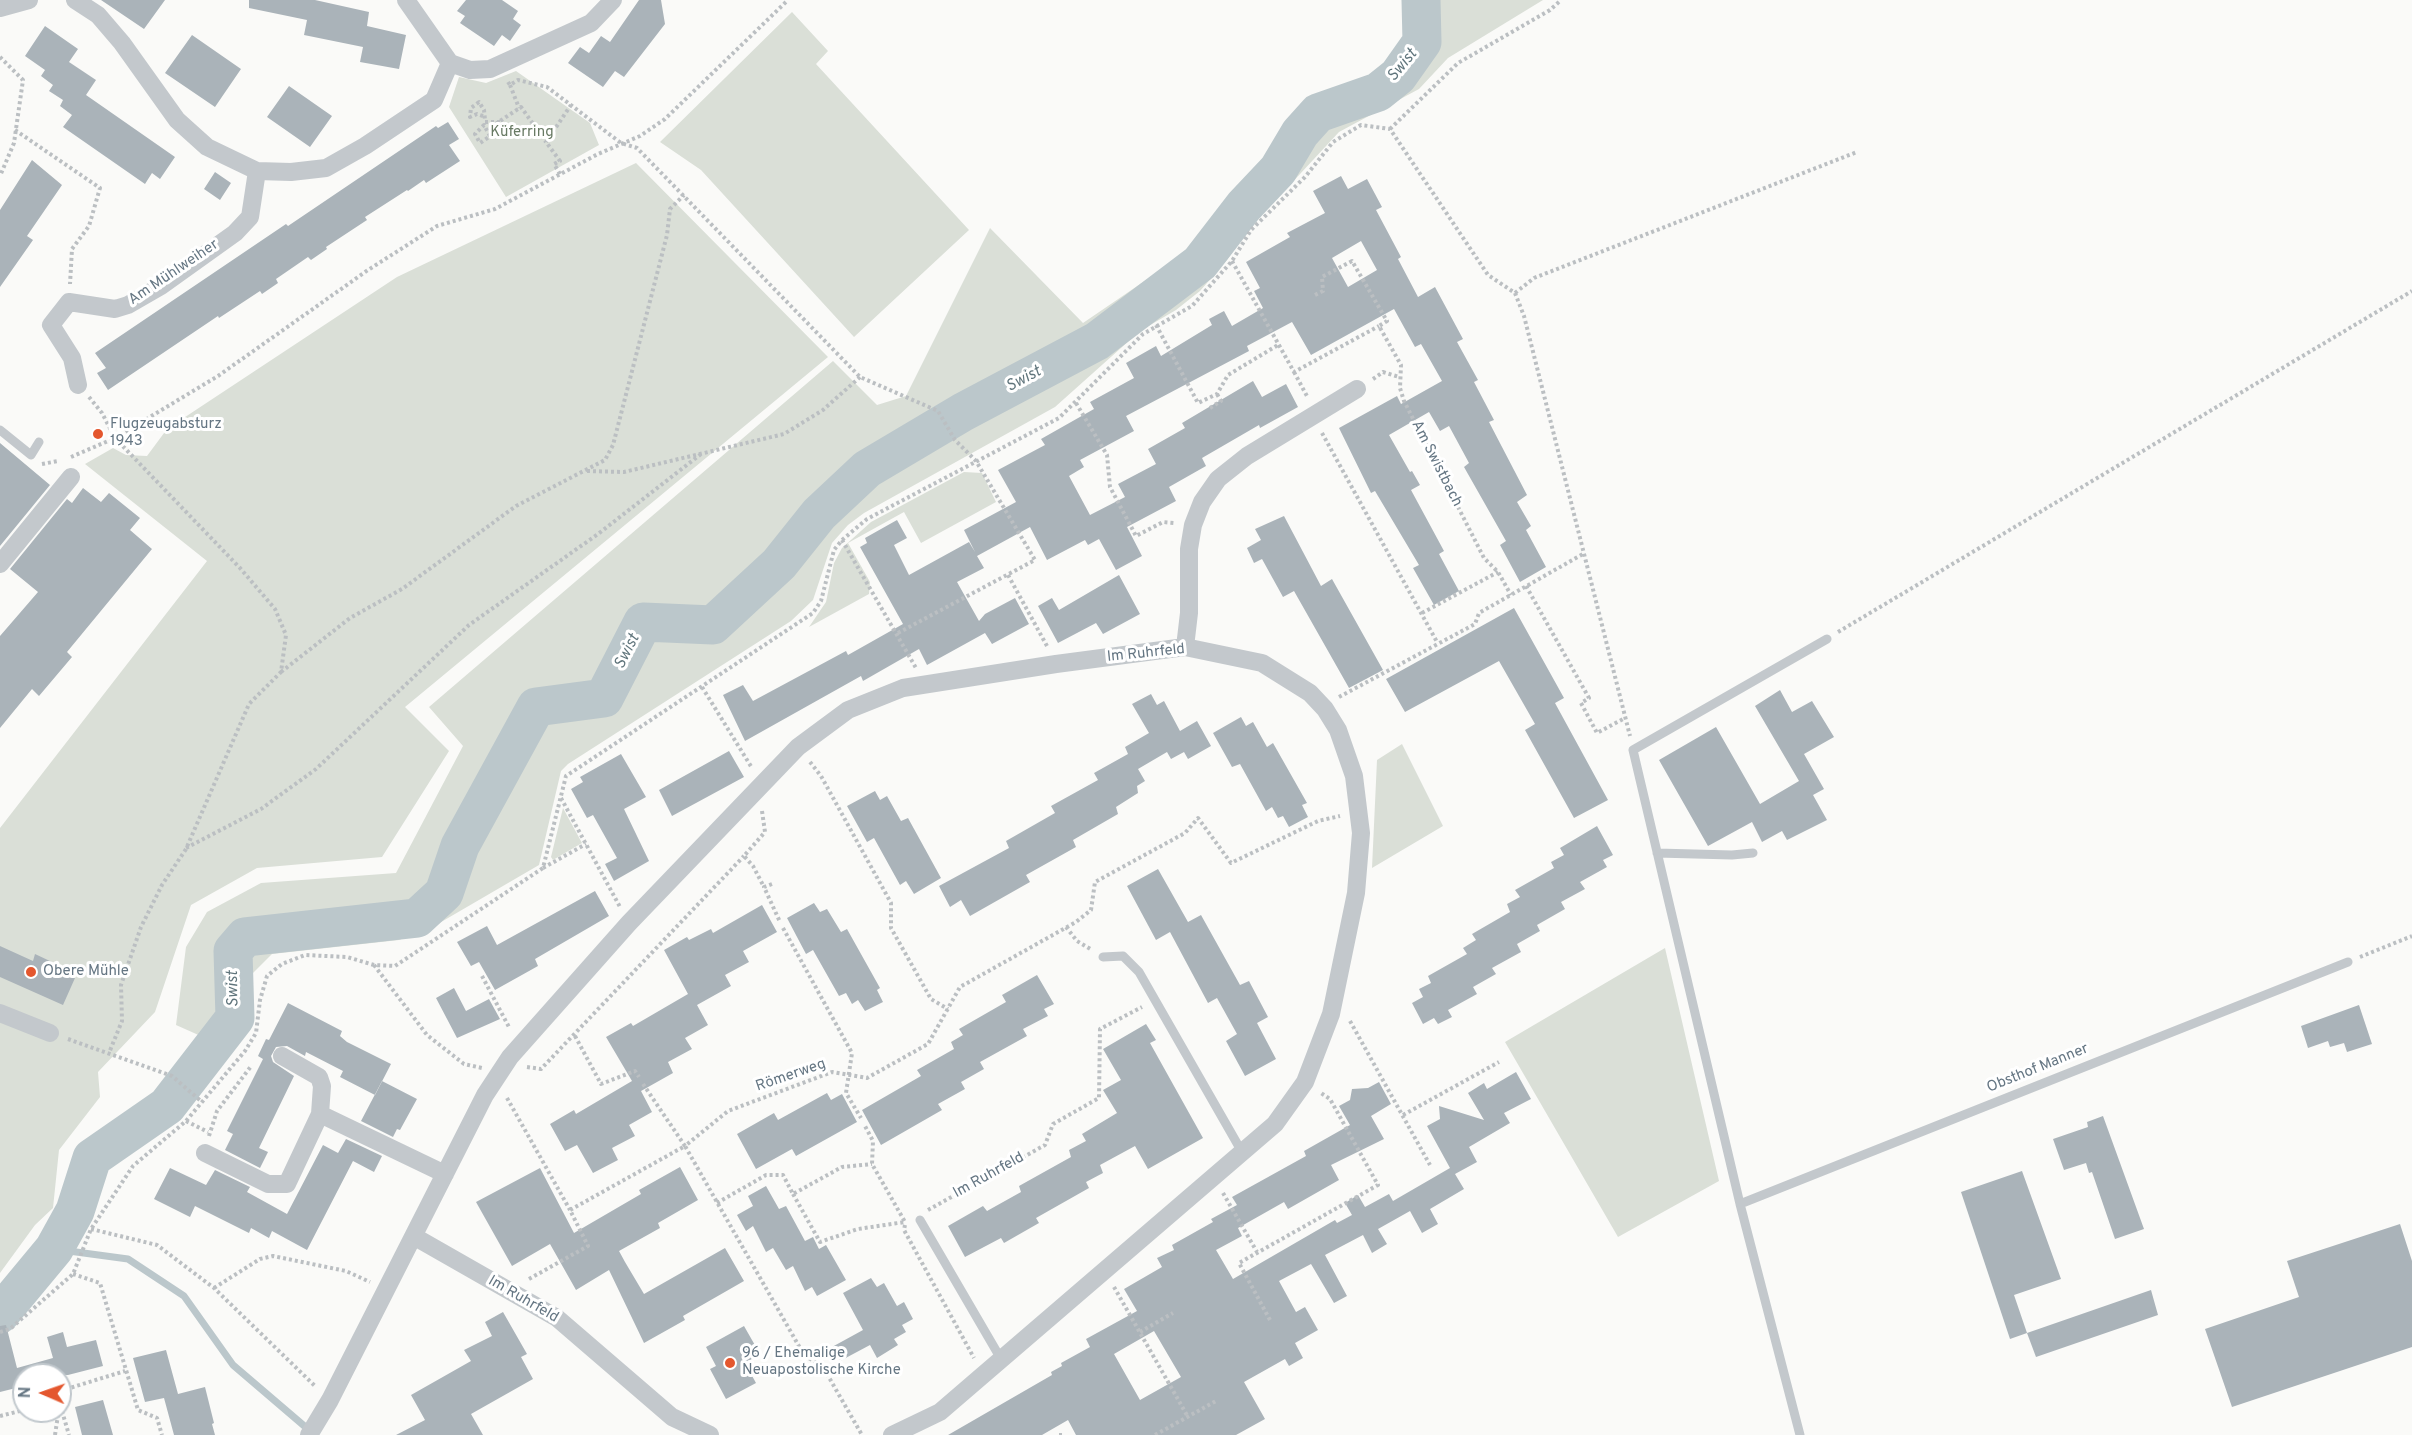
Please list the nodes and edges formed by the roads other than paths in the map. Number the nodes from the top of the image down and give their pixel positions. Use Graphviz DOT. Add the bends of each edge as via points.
graph roads {
  1 [pos="29,0"];
  2 [pos="75,0"];
  3 [pos="406,0"];
  4 [pos="612,0"];
  5 [pos="0,8"];
  6 [pos="450,63"];
  7 [pos="257,171"];
  8 [pos="78,385"];
  9 [pos="1358,389"];
  10 [pos="0,430"];
  11 [pos="39,442"];
  12 [pos="71,477"];
  13 [pos="0,564"];
  14 [pos="1827,639"];
  15 [pos="1185,648"];
  16 [pos="1657,853"];
  17 [pos="1753,853"];
  18 [pos="1103,957"];
  19 [pos="2348,962"];
  20 [pos="0,1013"];
  21 [pos="50,1033"];
  22 [pos="282,1056"];
  23 [pos="320,1114"];
  24 [pos="1242,1152"];
  25 [pos="206,1153"];
  26 [pos="445,1174"];
  27 [pos="1740,1204"];
  28 [pos="920,1216"];
  29 [pos="415,1237"];
  30 [pos="1001,1359"];
  31 [pos="309,1435"];
  32 [pos="710,1435"];
  33 [pos="892,1435"];
  34 [pos="1800,1435"];
  1 -- 5 [label="street"];
  2 -- 7 [label="street" via="98,15 122,43 177,120 207,147"];
  3 -- 6 [label="street"];
  4 -- 6 [label="street" via="591,23 498,65 470,70"];
  6 -- 7 [label="street" via="434,100 326,168"];
  7 -- 8 [label="street, Am Mühlweiher" via="250,217 235,233 160,286 115,309 69,302 51,326 72,358"];
  9 -- 15 [label="street" via="1247,456 1218,479 1202,502 1193,525"];
  10 -- 11 [label="lane" via="30,455"];
  12 -- 13 [label="street"];
  14 -- 16 [label="lane" via="1633,750"];
  15 -- 24 [label="street, Im Ruhrfeld" via="1262,663 1310,693 1338,730 1354,776 1361,833 1356,893 1331,1014 1305,1082 1275,1124"];
  15 -- 26 [label="street, Im Ruhrfeld" via="903,688 848,710 798,747 629,923 515,1050 494,1080"];
  16 -- 17 [label="lane"];
  16 -- 27 [label="lane"];
  18 -- 24 [label="lane" via="1123,956 1139,972"];
  19 -- 27 [label="lane, Obsthof Manner"];
  20 -- 21 [label="street"];
  22 -- 23 [label="street" via="319,1077"];
  23 -- 25 [label="street" via="287,1184 268,1184"];
  23 -- 26 [label="street"];
  24 -- 30 [label="street, Im Ruhrfeld"];
  26 -- 29 [label="street, Im Ruhrfeld"];
  27 -- 34 [label="lane"];
  28 -- 30 [label="lane"];
  29 -- 31 [label="street, Im Ruhrfeld"];
  29 -- 32 [label="street, Im Ruhrfeld" via="557,1318 672,1418"];
  30 -- 33 [label="street, Im Ruhrfeld" via="940,1412"];
}
